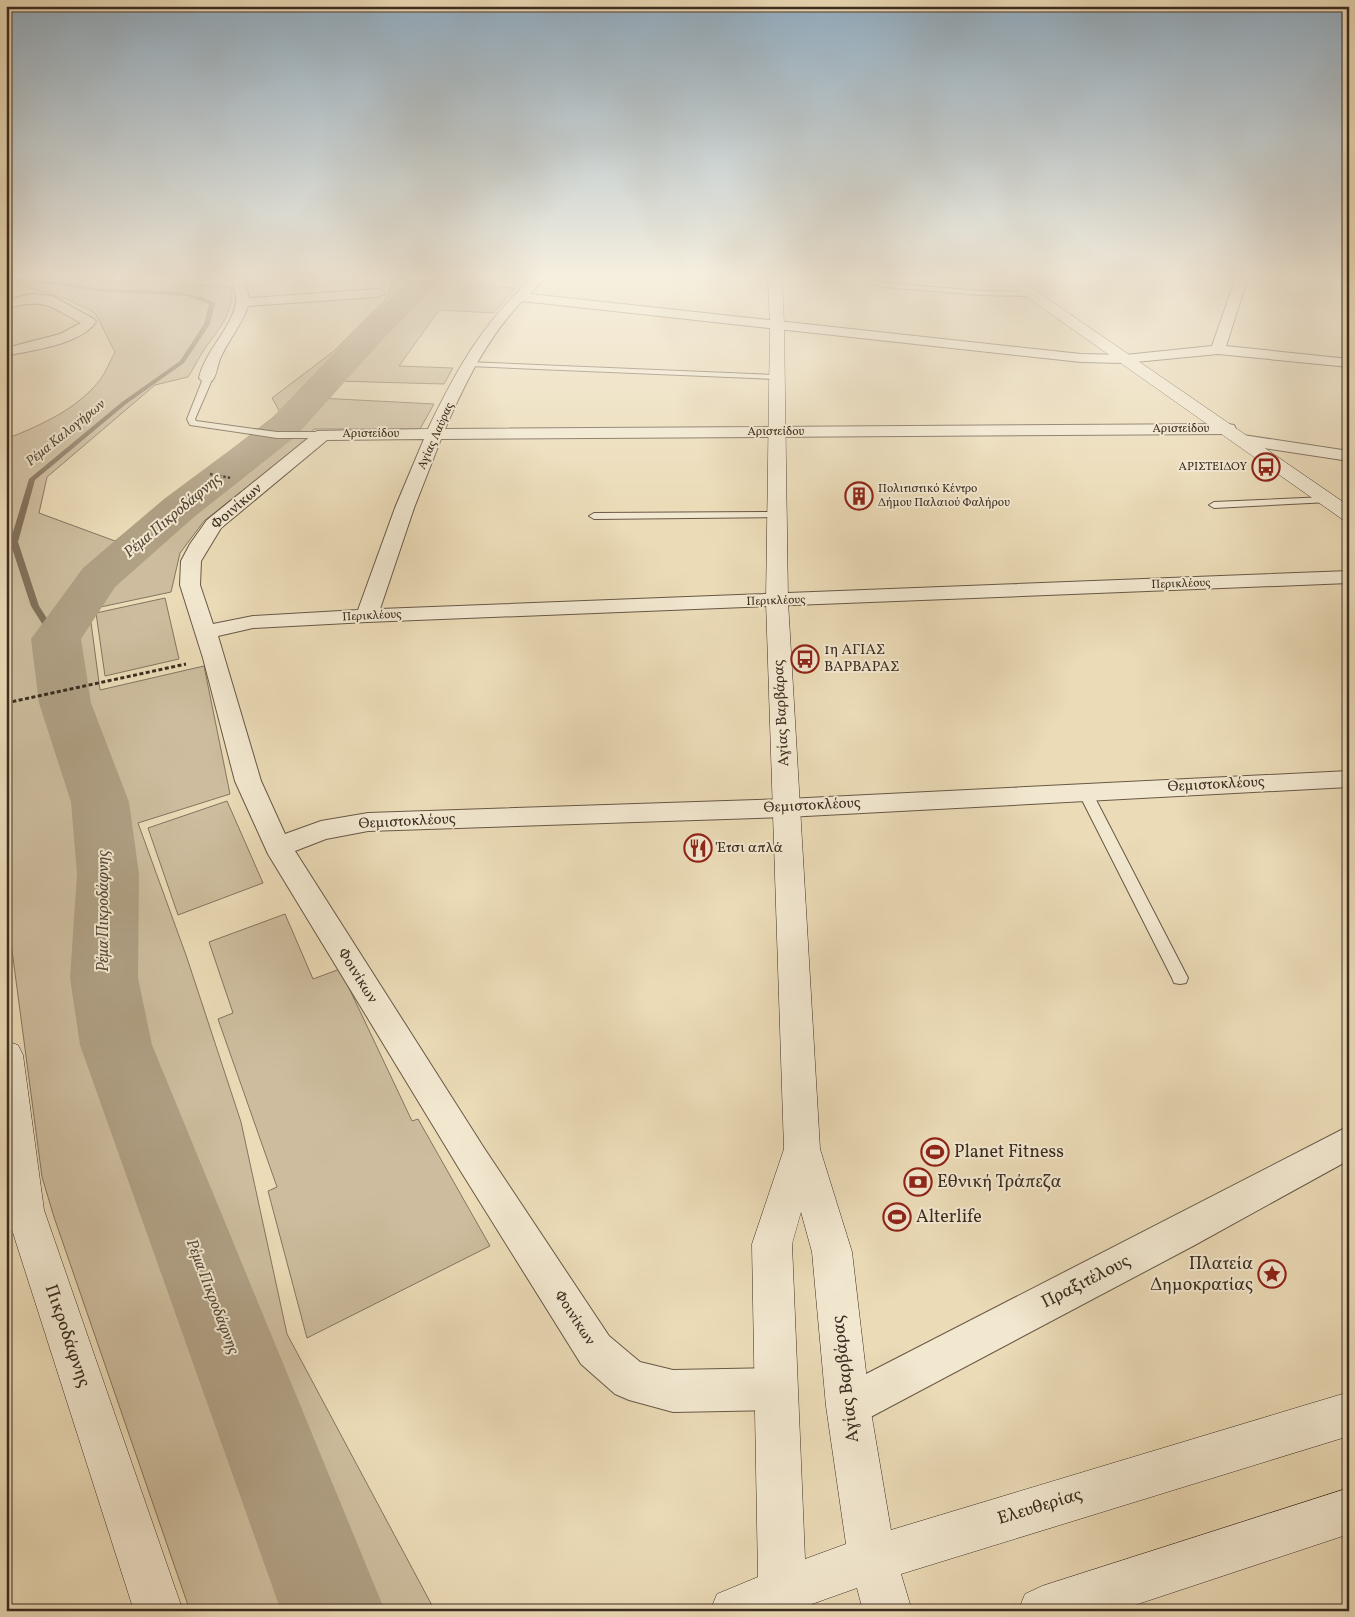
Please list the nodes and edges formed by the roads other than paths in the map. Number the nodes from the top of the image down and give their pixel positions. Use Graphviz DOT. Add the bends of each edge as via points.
graph roads {
  1 [pos="217,352"];
  2 [pos="476,352"];
  3 [pos="777,352"];
  4 [pos="1030,352"];
  5 [pos="1116,352"];
  6 [pos="1193,352"];
  7 [pos="1243,352"];
  8 [pos="1125,359"];
  9 [pos="1349,363"];
  10 [pos="469,364"];
  11 [pos="776,377"];
  12 [pos="207,378"];
  13 [pos="1228,429"];
  14 [pos="776,432"];
  15 [pos="436,434"];
  16 [pos="324,435"];
  17 [pos="1244,440"];
  18 [pos="1349,456"];
  19 [pos="1326,500"];
  20 [pos="1214,505"];
  21 [pos="777,515"];
  22 [pos="1349,515"];
  23 [pos="594,516"];
  24 [pos="1349,577"];
  25 [pos="776,601"];
  26 [pos="367,616"];
  27 [pos="205,632"];
  28 [pos="1349,778"];
  29 [pos="1085,792"];
  30 [pos="786,808"];
  31 [pos="278,847"];
  32 [pos="1180,978"];
  33 [pos="6,1055"];
  34 [pos="1349,1142"];
  35 [pos="802,1149"];
  36 [pos="15,1212"];
  37 [pos="776,1389"];
  38 [pos="848,1406"];
  39 [pos="1349,1414"];
  40 [pos="1349,1511"];
  41 [pos="872,1559"];
  42 [pos="786,1601"];
  43 [pos="159,1611"];
  44 [pos="734,1611"];
  45 [pos="888,1611"];
  46 [pos="1042,1611"];
  1 -- 12 [label="street"];
  2 -- 10 [label="street, Αγίας Λαύρας"];
  3 -- 11 [label="street, Αγίας Βαρβάρας"];
  4 -- 8 [label="street"];
  5 -- 8 [label="street"];
  6 -- 8 [label="street"];
  7 -- 9 [label="street"];
  8 -- 13 [label="street"];
  10 -- 11 [label="lane"];
  10 -- 15 [label="street, Αγίας Λαύρας"];
  11 -- 14 [label="street, Αγίας Βαρβάρας"];
  12 -- 16 [label="lane" via="191,421 292,436"];
  13 -- 14 [label="street, Αριστείδου"];
  13 -- 17 [label="street"];
  14 -- 15 [label="street, Αριστείδου"];
  14 -- 21 [label="street, Αγίας Βαρβάρας"];
  15 -- 16 [label="street, Αριστείδου"];
  15 -- 26 [label="street, Αγίας Λαύρας"];
  16 -- 27 [label="street, Φοινίκων" via="214,524 200,544 191,561 190,585"];
  17 -- 18 [label="street"];
  17 -- 19 [label="street"];
  19 -- 20 [label="lane"];
  19 -- 22 [label="street"];
  21 -- 23 [label="lane"];
  21 -- 25 [label="street, Αγίας Βαρβάρας"];
  24 -- 25 [label="street, Περικλέους"];
  25 -- 26 [label="street, Περικλέους"];
  25 -- 30 [label="street, Αγίας Βαρβάρας"];
  26 -- 27 [label="street, Περικλέους" via="253,622"];
  27 -- 31 [label="street, Φοινίκων" via="248,781"];
  28 -- 29 [label="street, Θεμιστοκλέους"];
  29 -- 30 [label="street, Θεμιστοκλέους"];
  29 -- 32 [label="lane"];
  30 -- 31 [label="street, Θεμιστοκλέους" via="368,822 321,830"];
  30 -- 35 [label="street, Αγίας Βαρβάρας"];
  31 -- 37 [label="street, Φοινίκων" via="595,1350 629,1380 672,1391"];
  33 -- 36 [label="street, Πικροδάφνης"];
  34 -- 38 [label="street, Πραξιτέλους"];
  35 -- 37 [label="street, Αγίας Βαρβάρας" via="772,1244"];
  35 -- 38 [label="street, Αγίας Βαρβάρας" via="832,1252"];
  36 -- 43 [label="street, Πικροδάφνης"];
  37 -- 42 [label="street, Αγίας Βαρβάρας"];
  38 -- 41 [label="street, Αγίας Βαρβάρας"];
  39 -- 41 [label="street, Ελευθερίας"];
  40 -- 46 [label="street"];
  41 -- 42 [label="street, Ελευθερίας"];
  41 -- 45 [label="street, Αγίας Βαρβάρας"];
  42 -- 44 [label="street, Ελευθερίας"];
}
